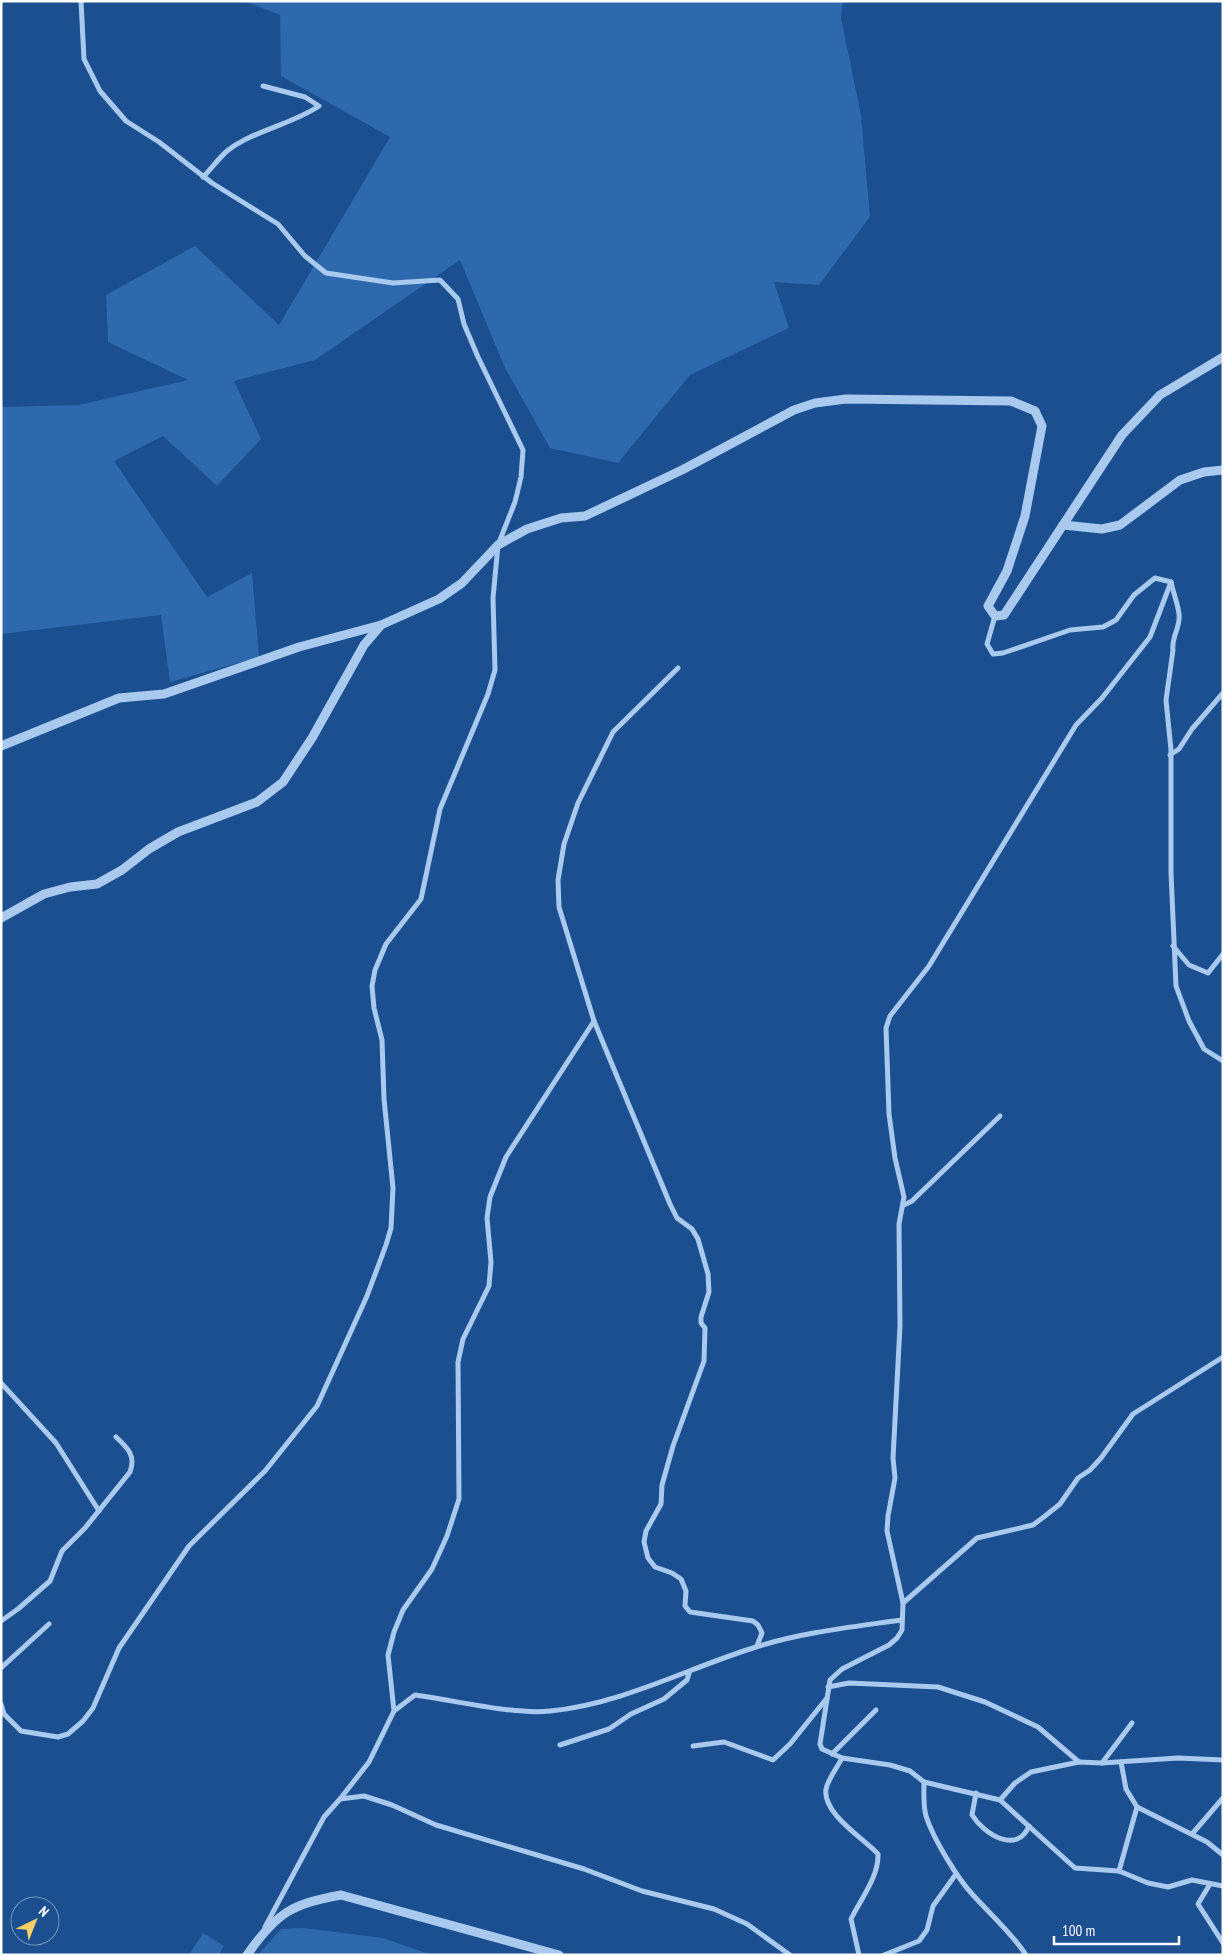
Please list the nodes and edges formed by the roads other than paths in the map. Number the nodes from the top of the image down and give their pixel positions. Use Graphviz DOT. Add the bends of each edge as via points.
graph roads {
  1 [pos="82,1"];
  2 [pos="263,86"];
  3 [pos="203,177"];
  4 [pos="1223,357"];
  5 [pos="1223,470"];
  6 [pos="1063,525"];
  7 [pos="498,545"];
  8 [pos="1171,582"];
  9 [pos="995,616"];
  10 [pos="381,625"];
  11 [pos="678,668"];
  12 [pos="1223,693"];
  13 [pos="1,746"];
  14 [pos="1170,755"];
  15 [pos="1,918"];
  16 [pos="1172,945"];
  17 [pos="1223,954"];
  18 [pos="594,1021"];
  19 [pos="1223,1061"];
  20 [pos="1000,1116"];
  21 [pos="904,1205"];
  22 [pos="1223,1357"];
  23 [pos="1,1382"];
  24 [pos="116,1437"];
  25 [pos="99,1511"];
  26 [pos="903,1603"];
  27 [pos="901,1620"];
  28 [pos="1,1621"];
  29 [pos="49,1624"];
  30 [pos="757,1646"];
  31 [pos="1,1668"];
  32 [pos="689,1673"];
  33 [pos="828,1687"];
  34 [pos="828,1697"];
  35 [pos="1,1704"];
  36 [pos="876,1710"];
  37 [pos="394,1711"];
  38 [pos="1132,1723"];
  39 [pos="560,1745"];
  40 [pos="693,1746"];
  41 [pos="832,1754"];
  42 [pos="842,1758"];
  43 [pos="1223,1760"];
  44 [pos="1079,1762"];
  45 [pos="1121,1762"];
  46 [pos="1102,1763"];
  47 [pos="924,1782"];
  48 [pos="976,1793"];
  49 [pos="1223,1798"];
  50 [pos="340,1799"];
  51 [pos="1000,1800"];
  52 [pos="1137,1807"];
  53 [pos="1029,1826"];
  54 [pos="1192,1834"];
  55 [pos="1223,1855"];
  56 [pos="1119,1871"];
  57 [pos="956,1874"];
  58 [pos="1210,1884"];
  59 [pos="1223,1886"];
  60 [pos="263,1932"];
  61 [pos="1223,1943"];
  62 [pos="247,1955"];
  63 [pos="559,1955"];
  64 [pos="790,1955"];
  65 [pos="859,1955"];
  66 [pos="884,1955"];
  67 [pos="1026,1955"];
  1 -- 3 [label="street" via="84,59 100,91 126,122 159,142"];
  2 -- 3 [label="street" via="305,97 319,106 302,118 255,136 228,151"];
  3 -- 7 [label="street" via="278,224 305,256 326,273 393,283 440,280 451,289 458,298 464,324 478,357 523,450 515,502"];
  4 -- 6 [label="street" via="1160,395 1128,428"];
  5 -- 6 [label="street" via="1180,480 1120,525 1102,529"];
  6 -- 9 [label="street" via="1004,615"];
  7 -- 9 [label="street" via="542,523 592,513 815,402 846,399 1012,401 1035,411 1042,426 1025,516 1008,571 988,606"];
  7 -- 10 [label="street" via="462,583 439,599"];
  7 -- 35 [label="street" via="493,598 495,670 440,809 421,899 386,944 372,986 382,1040 393,1188 391,1228 367,1296 317,1406 265,1471 189,1546 119,1648 93,1708 77,1728 58,1737 21,1731 4,1714"];
  8 -- 9 [label="street" via="1155,578 1134,595 1116,620 1103,627 1070,630 1003,654 993,654 987,644"];
  8 -- 14 [label="street" via="1179,614 1172,642 1166,700"];
  8 -- 21 [label="street" via="1150,637 1102,698 1076,725 929,966 890,1016 885,1039 889,1114"];
  10 -- 13 [label="street" via="299,647 164,694 119,698"];
  10 -- 15 [label="street" via="364,645 312,738 283,782 258,802 178,832 97,884 44,894"];
  11 -- 18 [label="street" via="613,732 578,803 564,844 558,880 559,907"];
  12 -- 14 [label="street" via="1179,749"];
  14 -- 16 [label="street"];
  16 -- 17 [label="street" via="1189,965 1208,974"];
  16 -- 19 [label="street" via="1176,986 1189,1021 1204,1049"];
  18 -- 30 [label="street" via="676,1218 692,1229 698,1239 708,1274 709,1292 701,1317 705,1328 704,1361 673,1446 662,1485 661,1504 646,1531 644,1542 648,1558 655,1567 681,1579 690,1612 753,1621 758,1625 762,1633"];
  18 -- 37 [label="street" via="506,1157 490,1198 487,1218 491,1262 489,1286 464,1339 458,1362 459,1499 432,1569 403,1610 394,1632 388,1655"];
  20 -- 21 [label="street"];
  21 -- 26 [label="street" via="899,1224 900,1326 893,1458 896,1478 887,1531"];
  22 -- 26 [label="street" via="1133,1414 1101,1458 1078,1478 1060,1504 1045,1516 1033,1524 977,1538"];
  23 -- 25 [label="street" via="56,1443"];
  24 -- 25 [label="street" via="132,1455 133,1464"];
  25 -- 28 [label="street" via="62,1551 50,1581"];
  26 -- 27 [label="street"];
  27 -- 30 [label="street"];
  27 -- 33 [label="street" via="902,1630 897,1638 842,1668 830,1680"];
  29 -- 31 [label="street"];
  30 -- 32 [label="street"];
  32 -- 37 [label="street" via="588,1706 548,1711 511,1709 415,1695"];
  32 -- 39 [label="street" via="687,1680 664,1698 609,1729"];
  33 -- 34 [label="street"];
  33 -- 44 [label="street" via="849,1683 938,1687 985,1702 1038,1727"];
  34 -- 40 [label="street" via="773,1760 724,1742"];
  34 -- 41 [label="street" via="820,1744 822,1749"];
  36 -- 41 [label="street"];
  37 -- 50 [label="street" via="370,1762"];
  38 -- 46 [label="street"];
  41 -- 42 [label="street"];
  42 -- 47 [label="street" via="890,1765 910,1771"];
  42 -- 65 [label="street" via="826,1788 828,1806 878,1854 873,1877 851,1919"];
  43 -- 45 [label="street" via="1178,1758"];
  44 -- 46 [label="street"];
  44 -- 51 [label="street" via="1031,1772 1015,1782"];
  45 -- 46 [label="street"];
  45 -- 52 [label="street" via="1126,1789"];
  47 -- 48 [label="street"];
  47 -- 57 [label="street" via="927,1817"];
  48 -- 51 [label="street"];
  48 -- 53 [label="street" via="972,1815 993,1834 1016,1841 1024,1836"];
  49 -- 54 [label="street"];
  50 -- 60 [label="street" via="324,1817"];
  50 -- 64 [label="street" via="364,1796 436,1825 584,1869 642,1891 714,1909 747,1924"];
  51 -- 53 [label="street"];
  52 -- 54 [label="street"];
  52 -- 56 [label="street"];
  53 -- 56 [label="street" via="1075,1868"];
  54 -- 55 [label="street"];
  56 -- 58 [label="street" via="1168,1887 1192,1880"];
  57 -- 66 [label="street" via="933,1906 928,1930 919,1941"];
  57 -- 67 [label="street" via="1013,1936"];
  58 -- 59 [label="street"];
  58 -- 61 [label="street" via="1198,1904"];
  60 -- 62 [label="street"];
  60 -- 63 [label="street" via="282,1915 306,1902 342,1894"];
}
